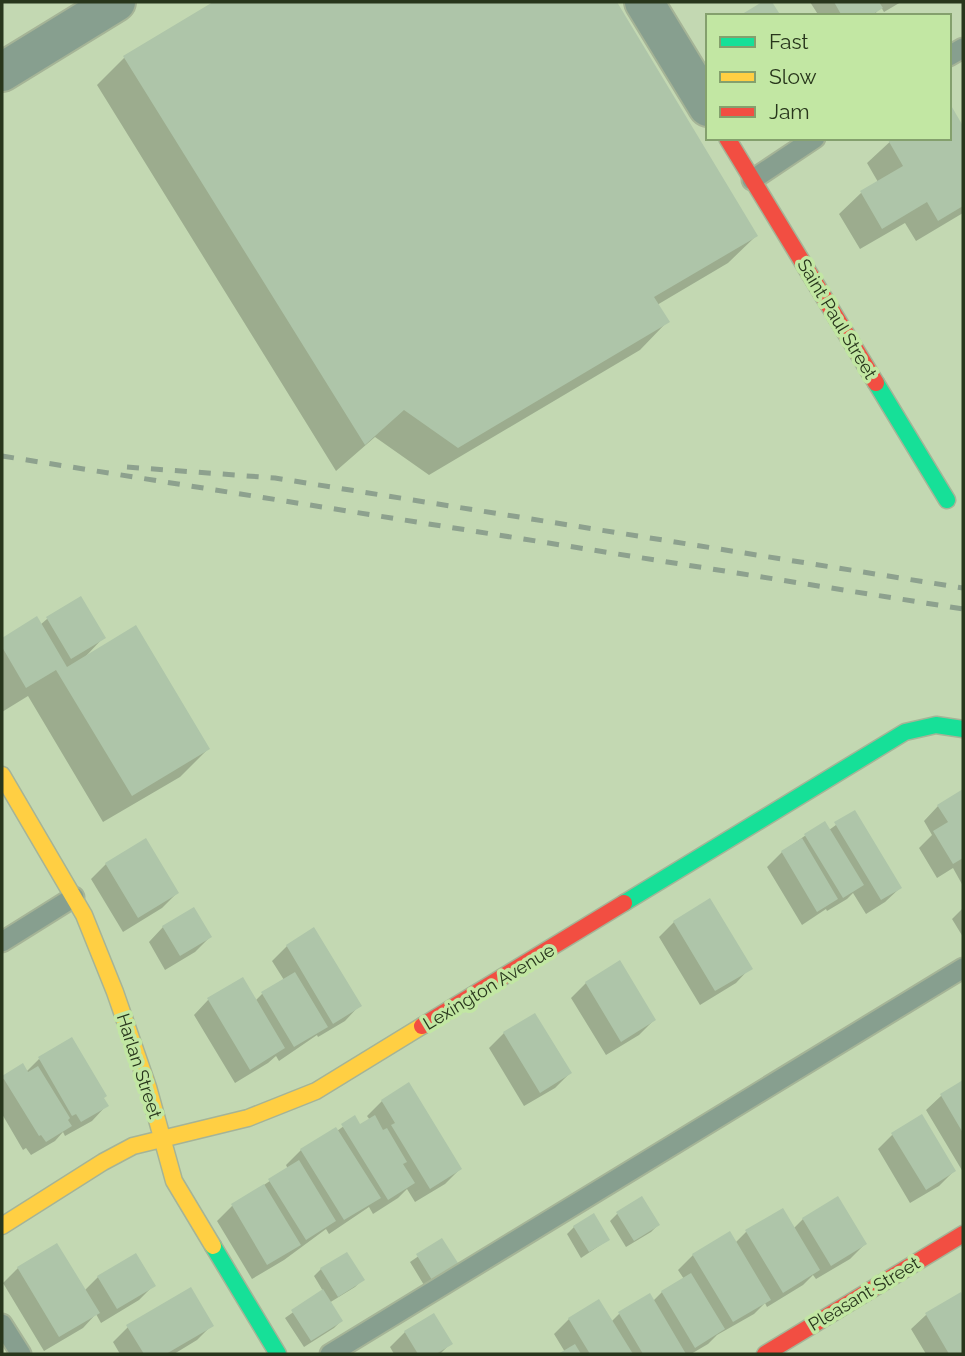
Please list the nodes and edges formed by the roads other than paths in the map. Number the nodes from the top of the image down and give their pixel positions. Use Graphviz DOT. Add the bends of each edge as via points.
graph roads {
  1 [pos="116,2"];
  2 [pos="652,4"];
  3 [pos="2,72"];
  4 [pos="706,103"];
  5 [pos="728,140"];
  6 [pos="813,140"];
  7 [pos="752,180"];
  8 [pos="947,500"];
  9 [pos="963,729"];
  10 [pos="2,775"];
  11 [pos="74,897"];
  12 [pos="2,942"];
  13 [pos="963,968"];
  14 [pos="160,1139"];
  15 [pos="2,1226"];
  16 [pos="963,1234"];
  17 [pos="2,1324"];
  18 [pos="21,1354"];
  19 [pos="278,1354"];
  20 [pos="330,1354"];
  21 [pos="765,1354"];
  1 -- 3 [label="street"];
  2 -- 4 [label="street"];
  5 -- 7 [label="street, Saint Paul Street"];
  6 -- 7 [label="lane"];
  7 -- 8 [label="street, Saint Paul Street"];
  9 -- 14 [label="street, Lexington Avenue" via="936,725 905,732 316,1091 248,1118"];
  10 -- 11 [label="street, Harlan Street"];
  11 -- 12 [label="lane"];
  11 -- 14 [label="street, Harlan Street" via="115,992 148,1087"];
  13 -- 20 [label="lane"];
  14 -- 15 [label="street, Lexington Avenue" via="103,1162"];
  14 -- 19 [label="street, Harlan Street" via="180,1192"];
  16 -- 21 [label="street, Pleasant Street"];
  17 -- 18 [label="lane"];
}
